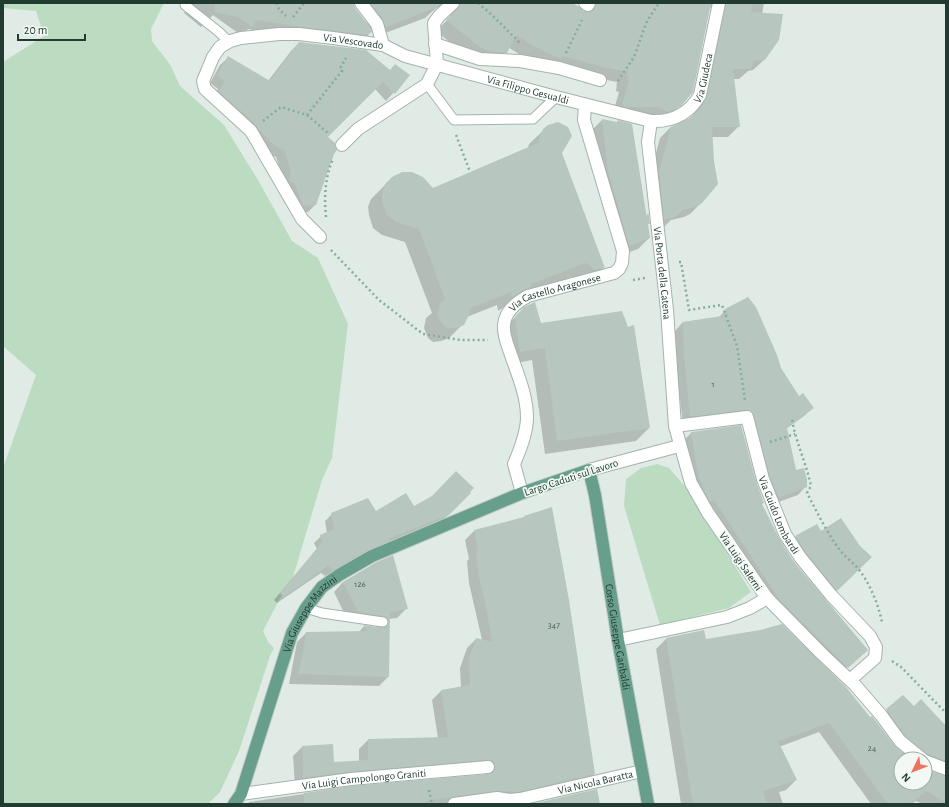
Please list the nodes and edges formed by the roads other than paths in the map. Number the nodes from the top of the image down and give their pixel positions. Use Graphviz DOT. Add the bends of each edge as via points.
graph roads {
  1 [pos="187,3"];
  2 [pos="361,3"];
  3 [pos="453,3"];
  4 [pos="719,3"];
  5 [pos="229,42"];
  6 [pos="435,44"];
  7 [pos="383,45"];
  8 [pos="405,56"];
  9 [pos="437,64"];
  10 [pos="600,80"];
  11 [pos="427,84"];
  12 [pos="556,97"];
  13 [pos="585,105"];
  14 [pos="651,121"];
  15 [pos="342,145"];
  16 [pos="320,237"];
  17 [pos="674,426"];
  18 [pos="679,446"];
  19 [pos="590,470"];
  20 [pos="522,493"];
  21 [pos="482,510"];
  22 [pos="767,598"];
  23 [pos="306,608"];
  24 [pos="383,622"];
  25 [pos="618,640"];
  26 [pos="846,677"];
  27 [pos="912,751"];
  28 [pos="933,764"];
  29 [pos="488,767"];
  30 [pos="946,769"];
  31 [pos="642,771"];
  32 [pos="237,799"];
  33 [pos="520,802"];
  34 [pos="454,804"];
  35 [pos="648,804"];
  1 -- 5 [label="lane" via="185,5"];
  2 -- 7 [label="street" via="377,24"];
  3 -- 6 [label="street" via="434,23"];
  4 -- 14 [label="street, Via Giudeca" via="700,96 689,111 681,116 661,122"];
  5 -- 7 [label="street, Via Vescovado" via="279,34 299,34"];
  5 -- 16 [label="street" via="213,57 203,80 205,89 251,131 302,219"];
  6 -- 9 [label="street"];
  6 -- 10 [label="street" via="480,59 518,61 560,68"];
  7 -- 8 [label="street, Via Vescovado"];
  8 -- 9 [label="street, Via Filippo Gesualdi"];
  9 -- 11 [label="street"];
  9 -- 12 [label="street, Via Filippo Gesualdi"];
  11 -- 12 [label="lane" via="454,120 533,119"];
  11 -- 15 [label="street" via="358,129"];
  12 -- 13 [label="street, Via Filippo Gesualdi"];
  13 -- 14 [label="street, Via Filippo Gesualdi"];
  13 -- 20 [label="street, Via Castello Aragonese" via="584,120 623,250 622,263 619,269 607,276 528,296 513,306 507,315 504,325 506,341 524,394 526,413 524,436 514,464"];
  14 -- 17 [label="street, Via Porta della Catena" via="648,142 666,310"];
  17 -- 18 [label="street, Via Luigi Salerni"];
  17 -- 26 [label="street, Via Guido Lombardi" via="747,417 763,479 785,534 800,557 870,636 876,647 875,658"];
  18 -- 19 [label="street, Largo Caduti sul Lavoro"];
  18 -- 22 [label="street, Via Luigi Salerni" via="691,483 708,513"];
  19 -- 20 [label="main road, Largo Caduti sul Lavoro"];
  19 -- 25 [label="main road, Corso Giuseppe Garibaldi"];
  20 -- 21 [label="main road, Largo Caduti sul Lavoro"];
  21 -- 23 [label="main road, Via Giuseppe Mazzini" via="372,556 322,587"];
  22 -- 25 [label="street, Via Luigi Salerni" via="727,617"];
  22 -- 26 [label="street"];
  23 -- 24 [label="lane" via="322,613"];
  23 -- 32 [label="main road, Via Giuseppe Mazzini" via="292,633"];
  25 -- 31 [label="main road, Corso Giuseppe Garibaldi"];
  26 -- 27 [label="street" via="881,714 900,741"];
  28 -- 30 [label="street"];
  29 -- 32 [label="street, Via Luigi Campolongo Graniti" via="351,779"];
  31 -- 33 [label="street, Via Nicola Baratta"];
  31 -- 35 [label="main road, Corso Giuseppe Garibaldi"];
  33 -- 34 [label="street, Via Nicola Baratta" via="497,798"];
}
